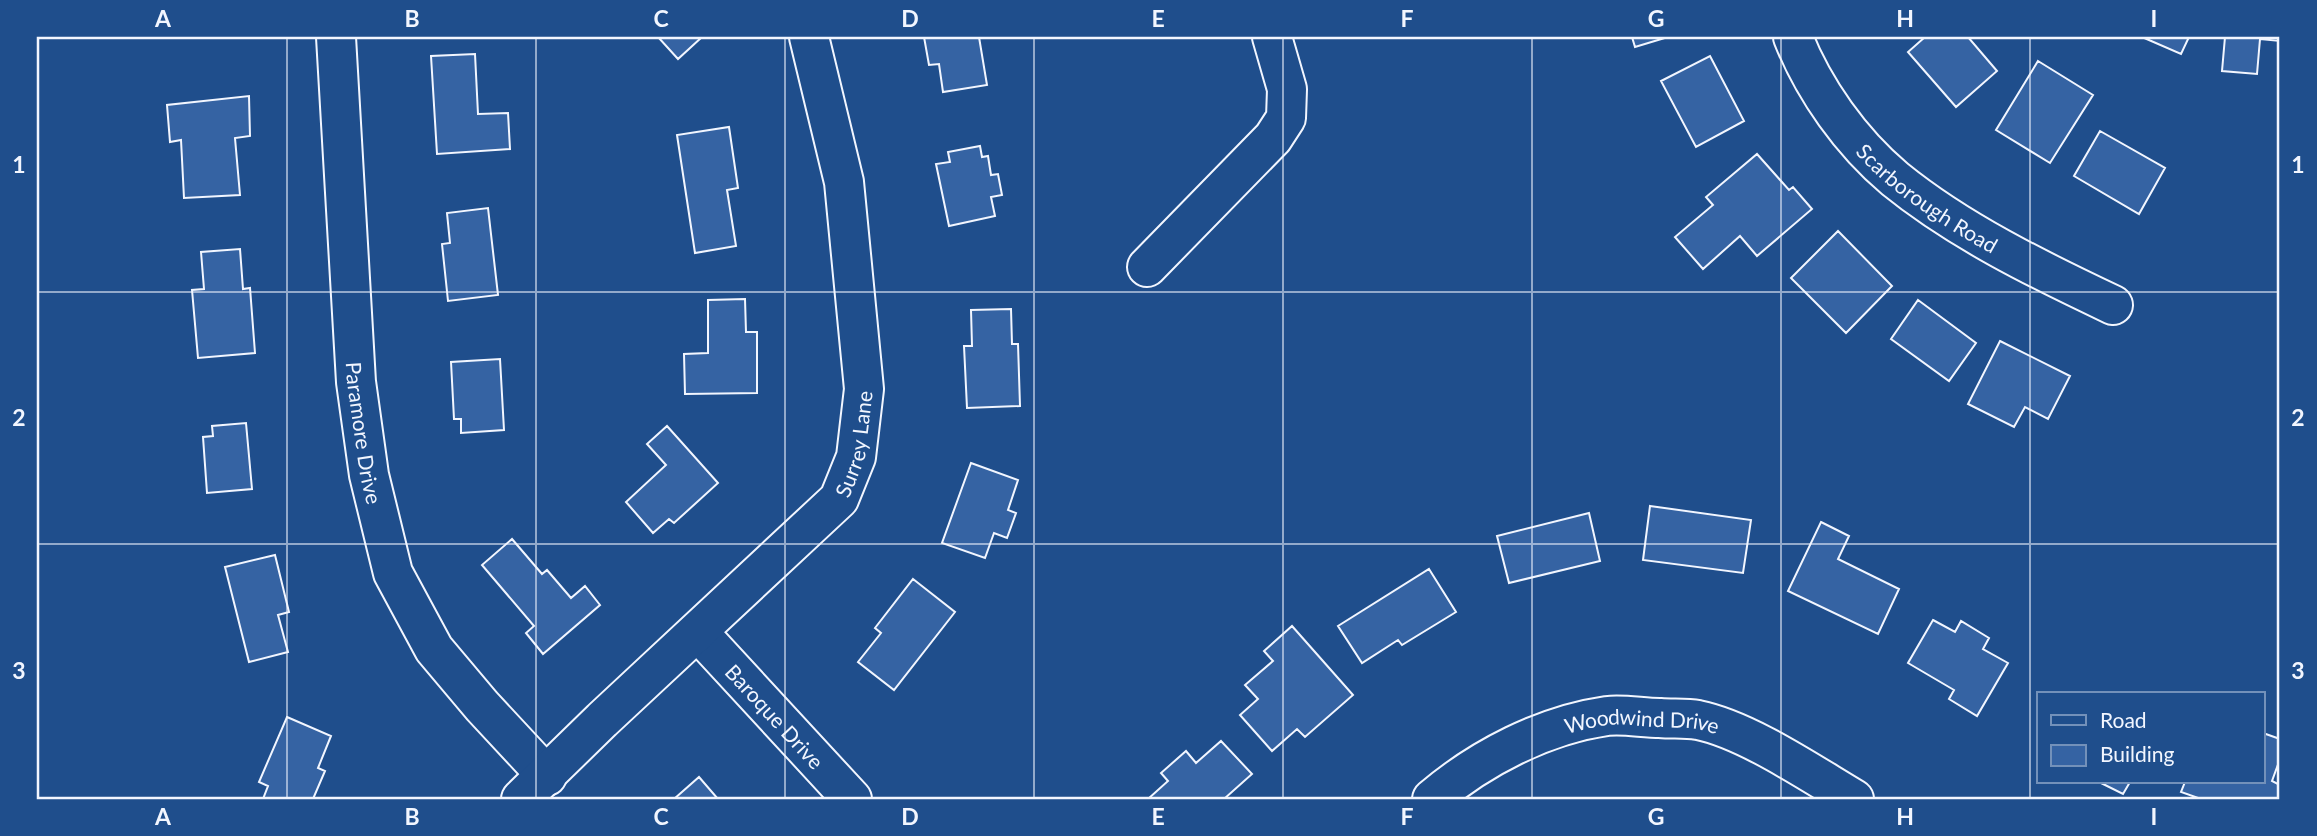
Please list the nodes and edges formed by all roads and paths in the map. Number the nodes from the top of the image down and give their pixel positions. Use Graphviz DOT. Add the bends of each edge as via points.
graph roads {
  1 [pos="336,37"];
  2 [pos="809,37"];
  3 [pos="1272,37"];
  4 [pos="1793,37"];
  5 [pos="1147,267"];
  6 [pos="2113,305"];
  7 [pos="698,632"];
  8 [pos="534,788"];
  9 [pos="852,799"];
  10 [pos="1432,799"];
  11 [pos="1854,799"];
  1 -- 8 [label="street, Paramore Drive" via="356,382 369,475 393,573 434,649 482,706"];
  2 -- 7 [label="street, Surrey Lane" via="844,182 853,261 864,389 856,457 839,499"];
  3 -- 5 [label="street" via="1287,89 1286,118 1273,138"];
  4 -- 6 [label="street, Scarborough Road" via="1827,103 1895,179 2003,249"];
  7 -- 8 [label="street, Surrey Lane"];
  7 -- 9 [label="street, Baroque Drive"];
  10 -- 11 [label="street, Woodwind Drive" via="1469,769 1513,747 1561,727 1609,716 1698,720 1747,739"];
}
